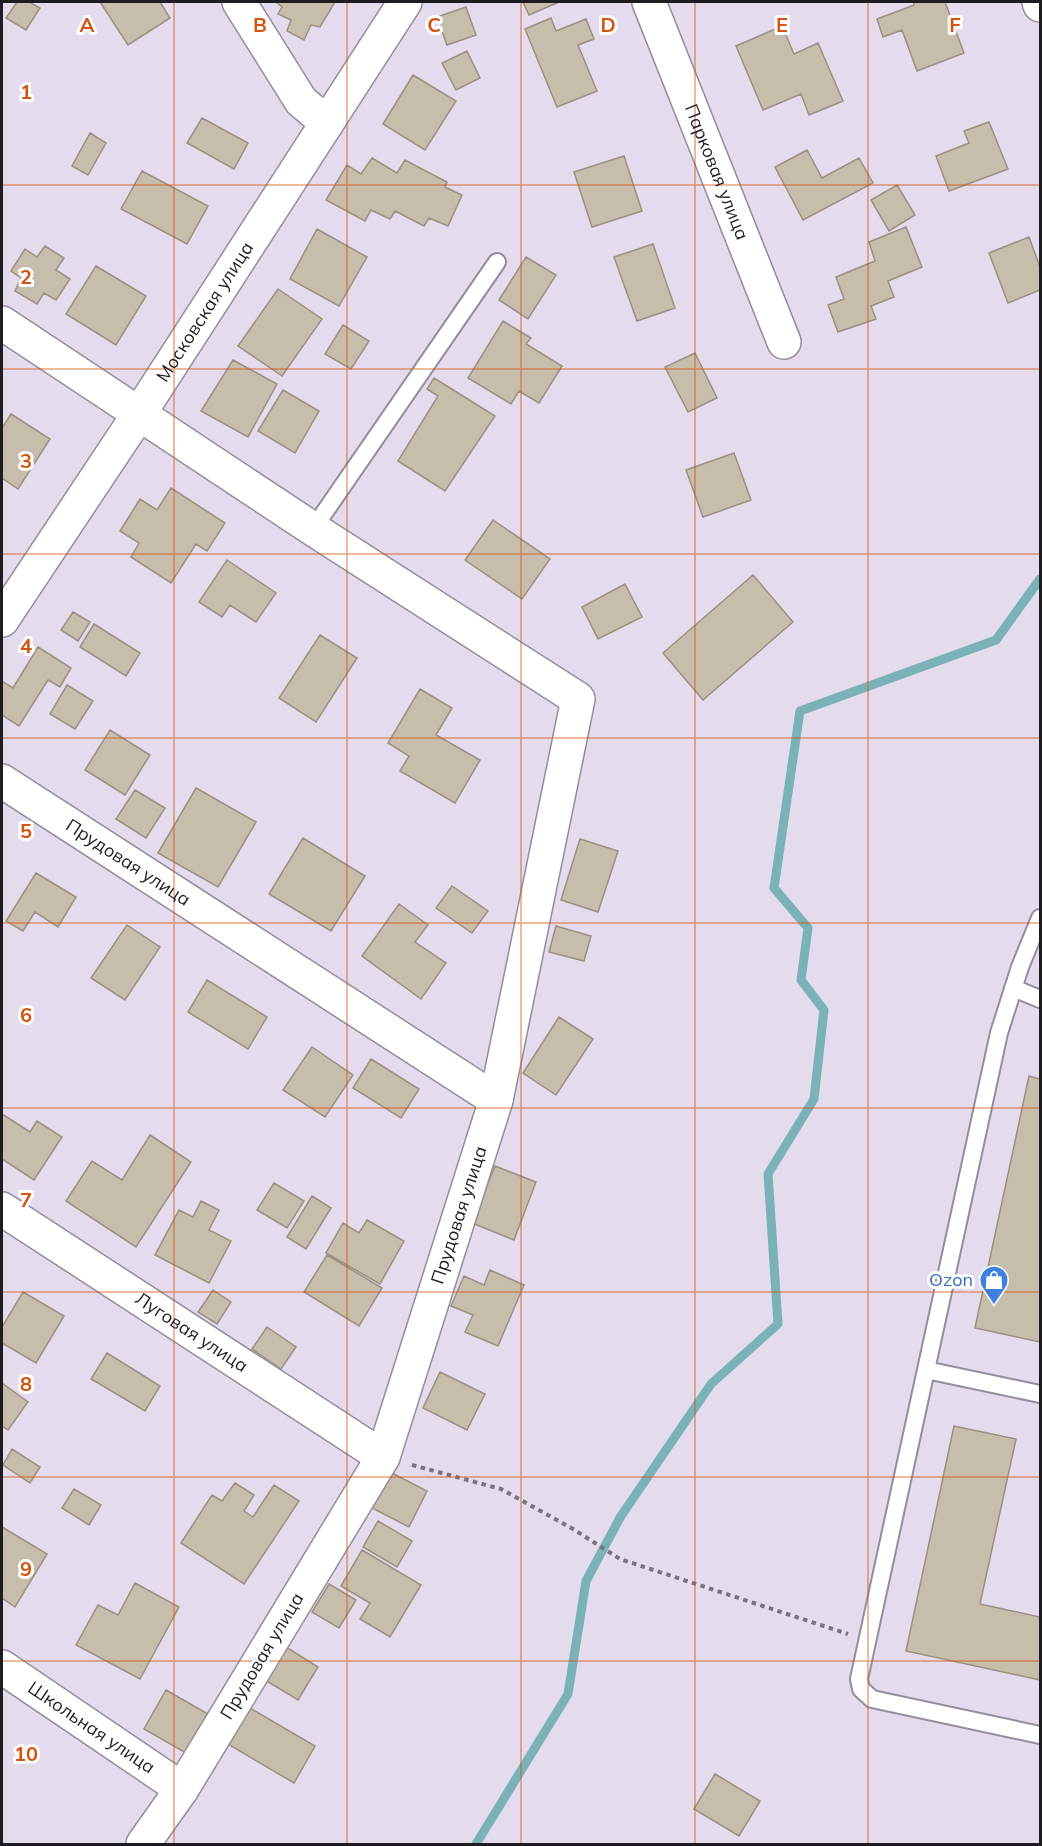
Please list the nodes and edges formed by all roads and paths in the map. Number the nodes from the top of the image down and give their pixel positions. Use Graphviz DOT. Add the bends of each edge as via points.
graph roads {
  1 [pos="238,2"];
  2 [pos="405,2"];
  3 [pos="649,2"];
  4 [pos="327,123"];
  5 [pos="497,262"];
  6 [pos="2,322"];
  7 [pos="784,342"];
  8 [pos="139,414"];
  9 [pos="313,529"];
  10 [pos="2,620"];
  11 [pos="2,781"];
  12 [pos="1041,918"];
  13 [pos="1012,988"];
  14 [pos="1041,999"];
  15 [pos="496,1100"];
  16 [pos="2,1209"];
  17 [pos="926,1370"];
  18 [pos="1041,1394"];
  19 [pos="383,1457"];
  20 [pos="867,1640"];
  21 [pos="2,1667"];
  22 [pos="1041,1735"];
  23 [pos="182,1789"];
  24 [pos="143,1845"];
  1 -- 4 [label="street" via="301,100"];
  2 -- 4 [label="street, Московская улица"];
  3 -- 7 [label="street, Парковая улица"];
  4 -- 8 [label="street, Московская улица"];
  5 -- 9 [label="lane"];
  6 -- 8 [label="street"];
  8 -- 9 [label="street"];
  8 -- 10 [label="street, Московская улица"];
  9 -- 15 [label="street" via="578,699"];
  11 -- 15 [label="street, Прудовая улица"];
  12 -- 13 [label="lane"];
  13 -- 14 [label="lane"];
  13 -- 17 [label="lane"];
  15 -- 19 [label="street, Прудовая улица"];
  16 -- 19 [label="street, Луговая улица"];
  17 -- 18 [label="lane"];
  17 -- 20 [label="lane"];
  19 -- 20 [label="path" via="501,1489 620,1559"];
  19 -- 23 [label="street, Прудовая улица"];
  20 -- 22 [label="lane" via="859,1679 861,1689 872,1699"];
  21 -- 23 [label="street, Школьная улица"];
  23 -- 24 [label="street, Прудовая улица"];
}
